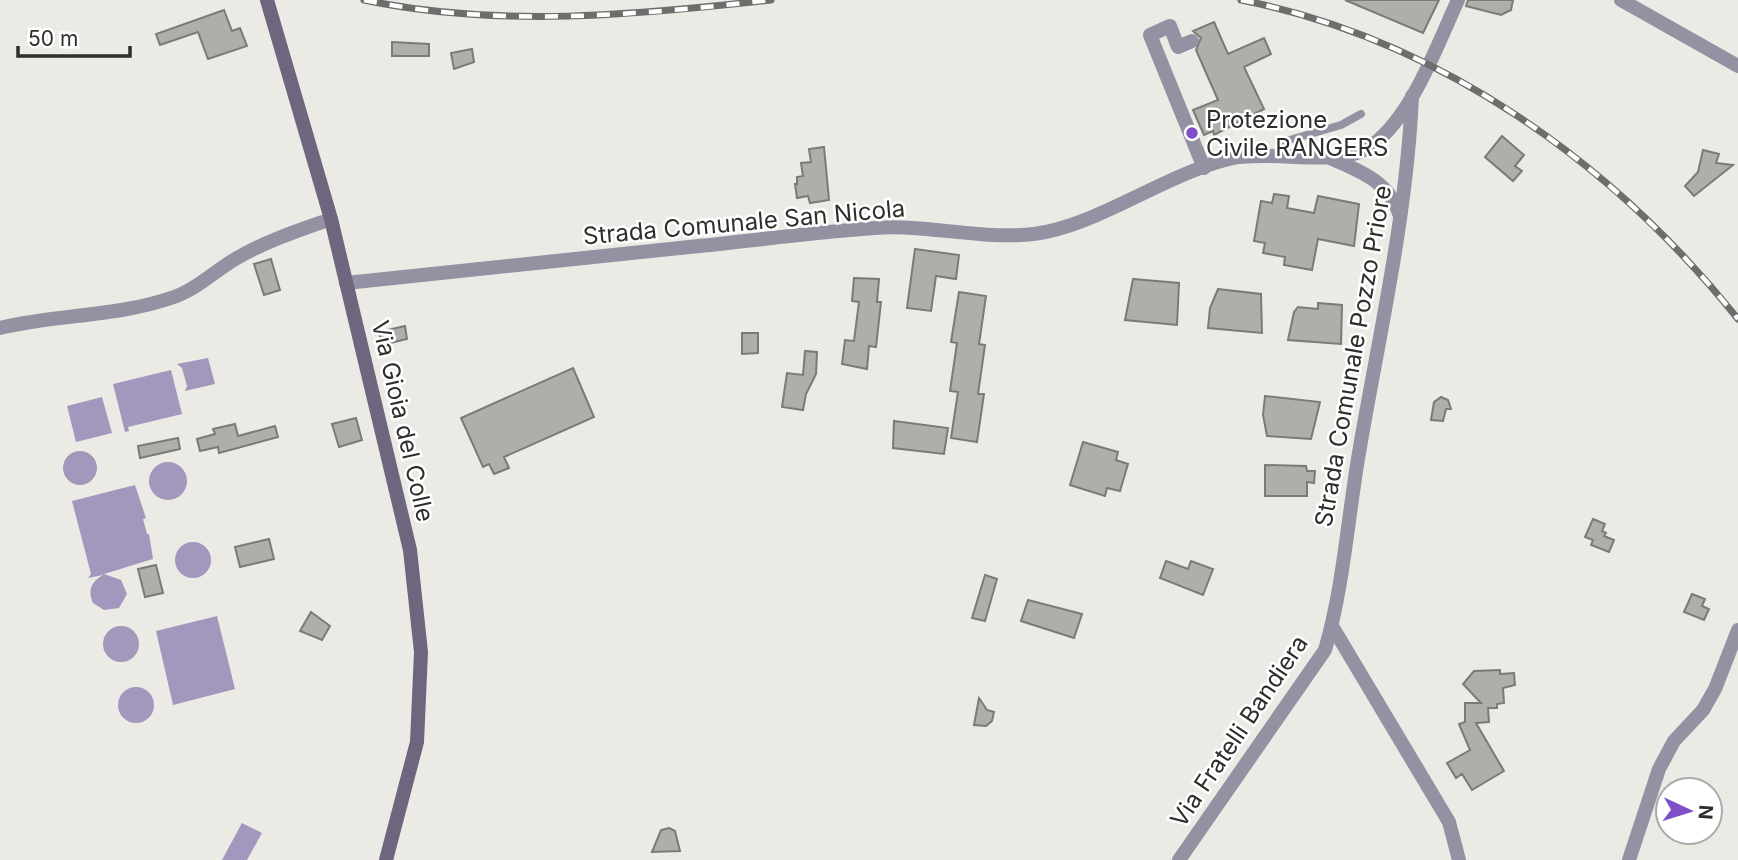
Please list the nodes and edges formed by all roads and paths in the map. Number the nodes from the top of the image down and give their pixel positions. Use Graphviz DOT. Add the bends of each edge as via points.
graph roads {
  1 [pos="267,0"];
  2 [pos="1458,0"];
  3 [pos="1621,0"];
  4 [pos="1192,41"];
  5 [pos="1738,66"];
  6 [pos="1412,94"];
  7 [pos="1361,114"];
  8 [pos="1386,132"];
  9 [pos="1409,148"];
  10 [pos="1275,155"];
  11 [pos="1329,158"];
  12 [pos="1205,168"];
  13 [pos="1400,216"];
  14 [pos="331,219"];
  15 [pos="346,283"];
  16 [pos="0,328"];
  17 [pos="1332,626"];
  18 [pos="1738,630"];
  19 [pos="386,860"];
  20 [pos="1179,860"];
  21 [pos="1458,860"];
  22 [pos="1629,860"];
  1 -- 14 [label="main road, Via Gioia del Colle"];
  2 -- 6 [label="street"];
  3 -- 5 [label="street"];
  4 -- 12 [label="street" via="1178,47 1170,26 1150,35"];
  6 -- 8 [label="street"];
  6 -- 9 [label="street, Strada Comunale Pozzo Priore"];
  7 -- 10 [label="lane" via="1341,125 1286,141"];
  8 -- 9 [label="street"];
  8 -- 11 [label="street" via="1358,153"];
  9 -- 13 [label="street, Strada Comunale Pozzo Priore"];
  10 -- 11 [label="street, Strada Comunale San Nicola"];
  10 -- 12 [label="street, Strada Comunale San Nicola" via="1232,159"];
  11 -- 13 [label="street" via="1381,184"];
  12 -- 15 [label="street, Strada Comunale San Nicola" via="1142,191 1076,223 1036,234 987,236 879,228"];
  13 -- 17 [label="street, Strada Comunale Pozzo Priore"];
  14 -- 15 [label="main road, Via Gioia del Colle"];
  14 -- 16 [label="street" via="236,258 177,296 89,317"];
  15 -- 19 [label="main road, Via Gioia del Colle" via="410,550 421,652 417,742"];
  17 -- 20 [label="street, Via Fratelli Bandiera" via="1325,650"];
  17 -- 21 [label="street" via="1448,822"];
  18 -- 22 [label="street" via="1715,689 1703,710 1674,741 1659,769"];
}
